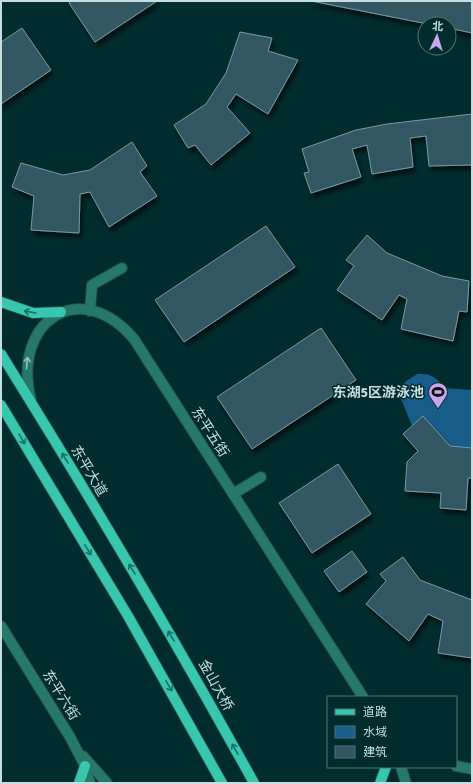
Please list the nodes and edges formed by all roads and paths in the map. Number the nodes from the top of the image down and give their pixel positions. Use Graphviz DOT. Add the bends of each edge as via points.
graph roads {
  1 [pos="122,268"];
  2 [pos="1,302"];
  3 [pos="90,311"];
  4 [pos="61,312"];
  5 [pos="1,354"];
  6 [pos="31,402"];
  7 [pos="1,406"];
  8 [pos="5,416"];
  9 [pos="261,477"];
  10 [pos="233,494"];
  11 [pos="152,602"];
  12 [pos="1,626"];
  13 [pos="362,696"];
  14 [pos="76,747"];
  15 [pos="85,766"];
  16 [pos="457,766"];
  17 [pos="386,768"];
  18 [pos="401,768"];
  19 [pos="472,769"];
  20 [pos="79,783"];
  21 [pos="90,783"];
  22 [pos="107,783"];
  23 [pos="222,783"];
  24 [pos="254,783"];
  25 [pos="380,783"];
  26 [pos="406,783"];
  1 -- 3 [label="street" via="92,285"];
  4 -- 2 [label="main road, one-way" via="33,313"];
  3 -- 4 [label="street, 东平五街"];
  3 -- 10 [label="street, 东平五街" via="115,321 134,339"];
  6 -- 4 [label="street, one-way" via="27,385 31,344 42,327"];
  5 -- 6 [label="main road, 东平大道"];
  11 -- 6 [label="main road, 东平大道, one-way"];
  7 -- 8 [label="main road"];
  8 -- 23 [label="main road, one-way" via="128,616"];
  9 -- 10 [label="street"];
  10 -- 13 [label="street, 东平五街"];
  24 -- 11 [label="main road, 金山大桥, one-way"];
  12 -- 14 [label="street, 东平六街"];
  14 -- 15 [label="street, 东平六街"];
  14 -- 22 [label="street"];
  15 -- 20 [label="main road"];
  15 -- 21 [label="street, 东平六街"];
  16 -- 19 [label="street"];
  17 -- 25 [label="main road"];
  18 -- 26 [label="street"];
}
